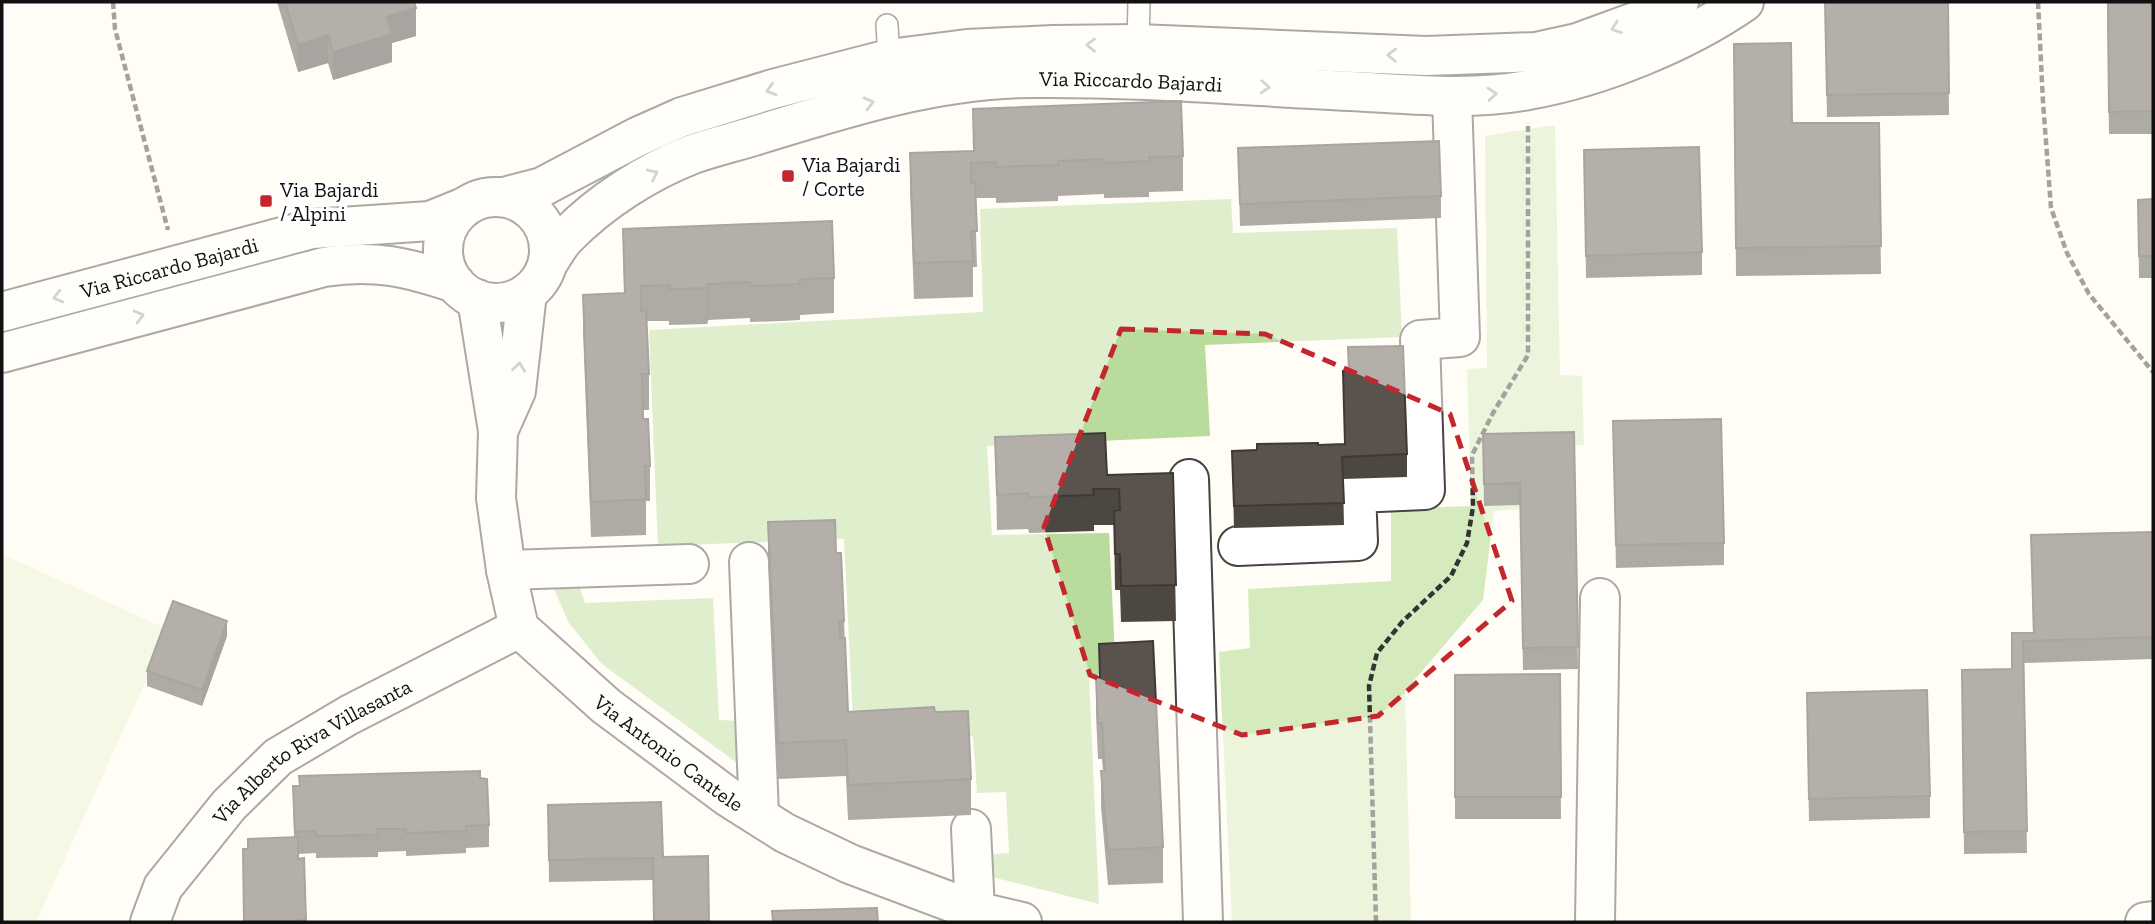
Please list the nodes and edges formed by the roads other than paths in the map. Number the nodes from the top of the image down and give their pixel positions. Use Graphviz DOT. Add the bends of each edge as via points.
graph roads {
  1 [pos="1139,2"];
  2 [pos="1679,2"];
  3 [pos="1744,2"];
  4 [pos="1138,44"];
  5 [pos="1452,97"];
  6 [pos="504,197"];
  7 [pos="462,208"];
  8 [pos="548,263"];
  9 [pos="466,291"];
  10 [pos="527,293"];
  11 [pos="2,312"];
  12 [pos="2,353"];
  13 [pos="498,431"];
  14 [pos="1189,479"];
  15 [pos="1238,546"];
  16 [pos="749,562"];
  17 [pos="689,564"];
  18 [pos="506,570"];
  19 [pos="1600,598"];
  20 [pos="519,628"];
  21 [pos="759,816"];
  22 [pos="971,829"];
  23 [pos="975,911"];
  24 [pos="2153,921"];
  25 [pos="150,922"];
  26 [pos="1022,922"];
  27 [pos="1203,922"];
  28 [pos="1595,922"];
  29 [pos="2145,922"];
  1 -- 4 [label="lane"];
  2 -- 4 [label="street, Via Riccardo Bajardi, one-way" via="1577,43 1536,52 1426,56"];
  5 -- 3 [label="street, Via Riccardo Bajardi, one-way" via="1527,91 1597,72 1664,47"];
  4 -- 6 [label="street, Via Riccardo Bajardi, one-way" via="967,49 888,42 773,89 682,117 542,187"];
  8 -- 5 [label="street, Via Riccardo Bajardi, one-way" via="565,238 628,187 692,155 895,96 1030,78"];
  5 -- 15 [label="street" via="1460,337 1420,340 1425,490 1356,493 1358,541"];
  6 -- 7 [label="street, Via Riccardo Bajardi" via="482,198"];
  6 -- 8 [label="street" via="531,209 541,220 548,241"];
  7 -- 9 [label="street" via="446,231 443,258 447,272"];
  7 -- 11 [label="street, Via Riccardo Bajardi, one-way" via="430,220 312,229"];
  8 -- 10 [label="street, Via Riccardo Bajardi" via="537,285"];
  9 -- 10 [label="street, Via Riccardo Bajardi" via="489,303"];
  12 -- 9 [label="street, Via Riccardo Bajardi, one-way" via="354,262 373,262"];
  9 -- 13 [label="street"];
  13 -- 10 [label="street, one-way" via="516,391"];
  13 -- 18 [label="street" via="496,498"];
  14 -- 27 [label="street"];
  16 -- 21 [label="street"];
  17 -- 18 [label="street"];
  18 -- 20 [label="street"];
  19 -- 28 [label="street"];
  20 -- 21 [label="street, Via Antonio Cantele" via="607,706"];
  20 -- 25 [label="street, Via Alberto Riva Villasanta" via="349,715 278,757 229,805 163,887"];
  21 -- 23 [label="street, Via Antonio Cantele" via="850,864"];
  22 -- 23 [label="street"];
  23 -- 26 [label="street, Via Antonio Cantele"];
  24 -- 29 [label="street"];
}
